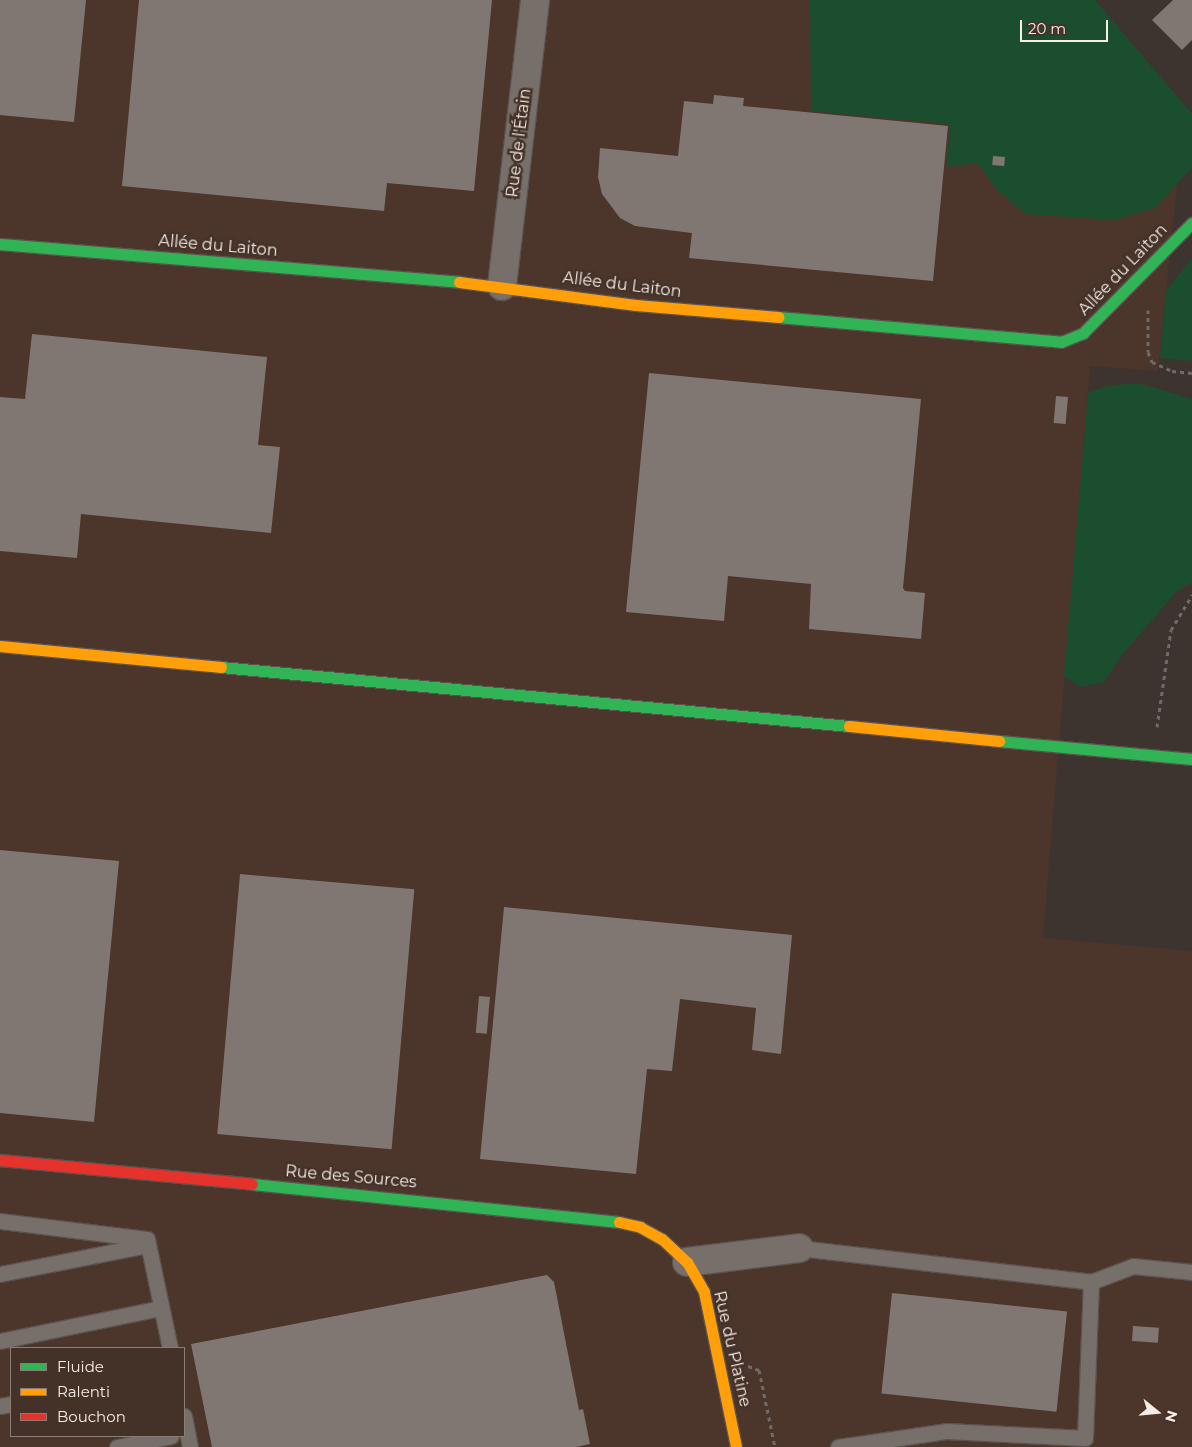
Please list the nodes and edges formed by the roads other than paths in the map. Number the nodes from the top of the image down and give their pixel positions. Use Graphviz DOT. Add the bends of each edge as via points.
graph roads {
  1 [pos="535,0"];
  2 [pos="1192,223"];
  3 [pos="0,244"];
  4 [pos="502,286"];
  5 [pos="0,646"];
  6 [pos="1192,759"];
  7 [pos="0,1160"];
  8 [pos="0,1221"];
  9 [pos="148,1244"];
  10 [pos="799,1248"];
  11 [pos="686,1262"];
  12 [pos="1192,1272"];
  13 [pos="0,1274"];
  14 [pos="1091,1282"];
  15 [pos="161,1308"];
  16 [pos="0,1341"];
  17 [pos="170,1347"];
  18 [pos="185,1423"];
  19 [pos="166,1437"];
  20 [pos="187,1438"];
  21 [pos="117,1447"];
  22 [pos="736,1447"];
  23 [pos="838,1447"];
  1 -- 4 [label="street, Rue de l'Étain"];
  2 -- 4 [label="street, Allée du Laiton" via="1083,333 1061,342 636,305"];
  3 -- 4 [label="street, Allée du Laiton"];
  5 -- 6 [label="street"];
  7 -- 11 [label="street, Rue des Sources" via="610,1218 640,1227 662,1239"];
  8 -- 9 [label="lane" via="147,1239"];
  9 -- 13 [label="lane"];
  9 -- 15 [label="lane"];
  10 -- 11 [label="street"];
  10 -- 14 [label="lane"];
  11 -- 22 [label="street, Rue du Platine" via="704,1292"];
  12 -- 14 [label="lane" via="1133,1266"];
  14 -- 23 [label="lane" via="1085,1438 946,1432"];
  15 -- 16 [label="lane"];
  15 -- 17 [label="lane"];
  18 -- 20 [label="lane"];
  19 -- 21 [label="lane"];
}
